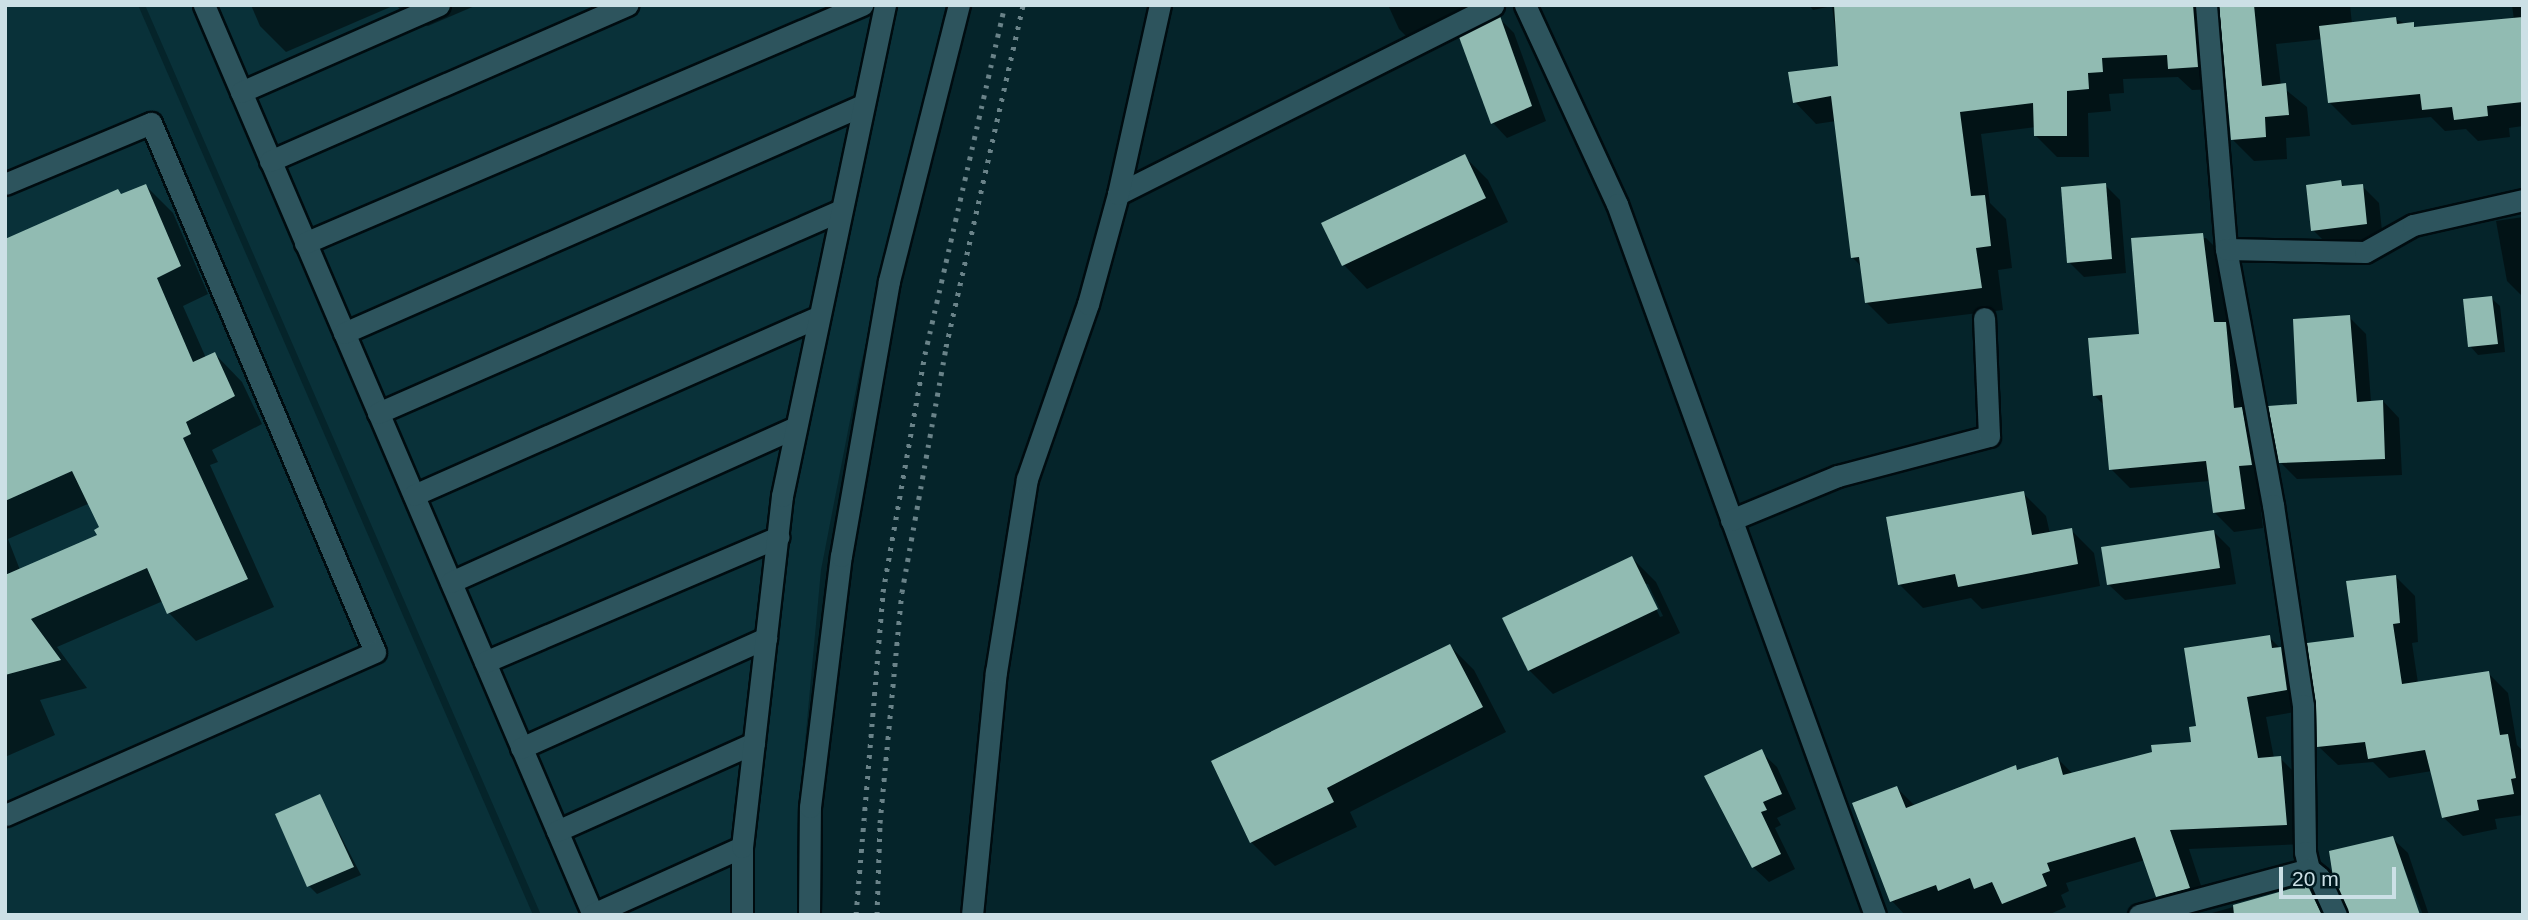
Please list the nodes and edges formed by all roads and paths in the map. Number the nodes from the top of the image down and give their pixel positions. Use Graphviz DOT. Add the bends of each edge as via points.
graph roads {
  1 [pos="204,5"];
  2 [pos="439,5"];
  3 [pos="627,5"];
  4 [pos="862,5"];
  5 [pos="885,5"];
  6 [pos="959,5"];
  7 [pos="1160,5"];
  8 [pos="1493,5"];
  9 [pos="1525,5"];
  10 [pos="2206,5"];
  11 [pos="241,92"];
  12 [pos="863,105"];
  13 [pos="270,161"];
  14 [pos="5,184"];
  15 [pos="1118,194"];
  16 [pos="2523,200"];
  17 [pos="839,211"];
  18 [pos="306,243"];
  19 [pos="2226,249"];
  20 [pos="818,317"];
  21 [pos="1984,318"];
  22 [pos="344,333"];
  23 [pos="378,413"];
  24 [pos="796,428"];
  25 [pos="414,495"];
  26 [pos="1731,520"];
  27 [pos="778,537"];
  28 [pos="451,582"];
  29 [pos="766,638"];
  30 [pos="485,662"];
  31 [pos="754,743"];
  32 [pos="521,748"];
  33 [pos="5,815"];
  34 [pos="557,831"];
  35 [pos="742,847"];
  36 [pos="2309,869"];
  37 [pos="593,914"];
  38 [pos="742,915"];
  39 [pos="809,915"];
  40 [pos="972,915"];
  41 [pos="1875,915"];
  42 [pos="2138,915"];
  43 [pos="2336,915"];
  1 -- 11 [label="street"];
  2 -- 11 [label="street"];
  3 -- 13 [label="street"];
  4 -- 18 [label="street"];
  5 -- 12 [label="street"];
  6 -- 39 [label="street" via="889,281 841,556 810,807"];
  7 -- 15 [label="street"];
  8 -- 15 [label="street"];
  9 -- 26 [label="street" via="1617,204"];
  10 -- 19 [label="street"];
  11 -- 13 [label="street"];
  12 -- 17 [label="street"];
  12 -- 22 [label="street"];
  13 -- 18 [label="street"];
  14 -- 33 [label="street" via="151,122 375,652"];
  15 -- 40 [label="street" via="1088,304 1027,479 996,672"];
  16 -- 19 [label="street" via="2413,225 2365,252"];
  17 -- 20 [label="street"];
  17 -- 23 [label="street"];
  18 -- 22 [label="street"];
  19 -- 36 [label="street" via="2273,505 2303,705"];
  20 -- 24 [label="street"];
  20 -- 25 [label="street"];
  21 -- 26 [label="street" via="1989,436 1838,476"];
  22 -- 23 [label="street"];
  23 -- 25 [label="street"];
  24 -- 27 [label="street"];
  24 -- 28 [label="street"];
  25 -- 28 [label="street"];
  26 -- 41 [label="street"];
  27 -- 29 [label="street"];
  27 -- 30 [label="street"];
  28 -- 30 [label="street"];
  29 -- 31 [label="street"];
  29 -- 32 [label="street"];
  30 -- 32 [label="street"];
  31 -- 34 [label="street"];
  31 -- 35 [label="street"];
  32 -- 34 [label="street"];
  34 -- 37 [label="street"];
  35 -- 37 [label="street"];
  35 -- 38 [label="street"];
  36 -- 42 [label="street"];
  36 -- 43 [label="street" via="2319,877"];
}
